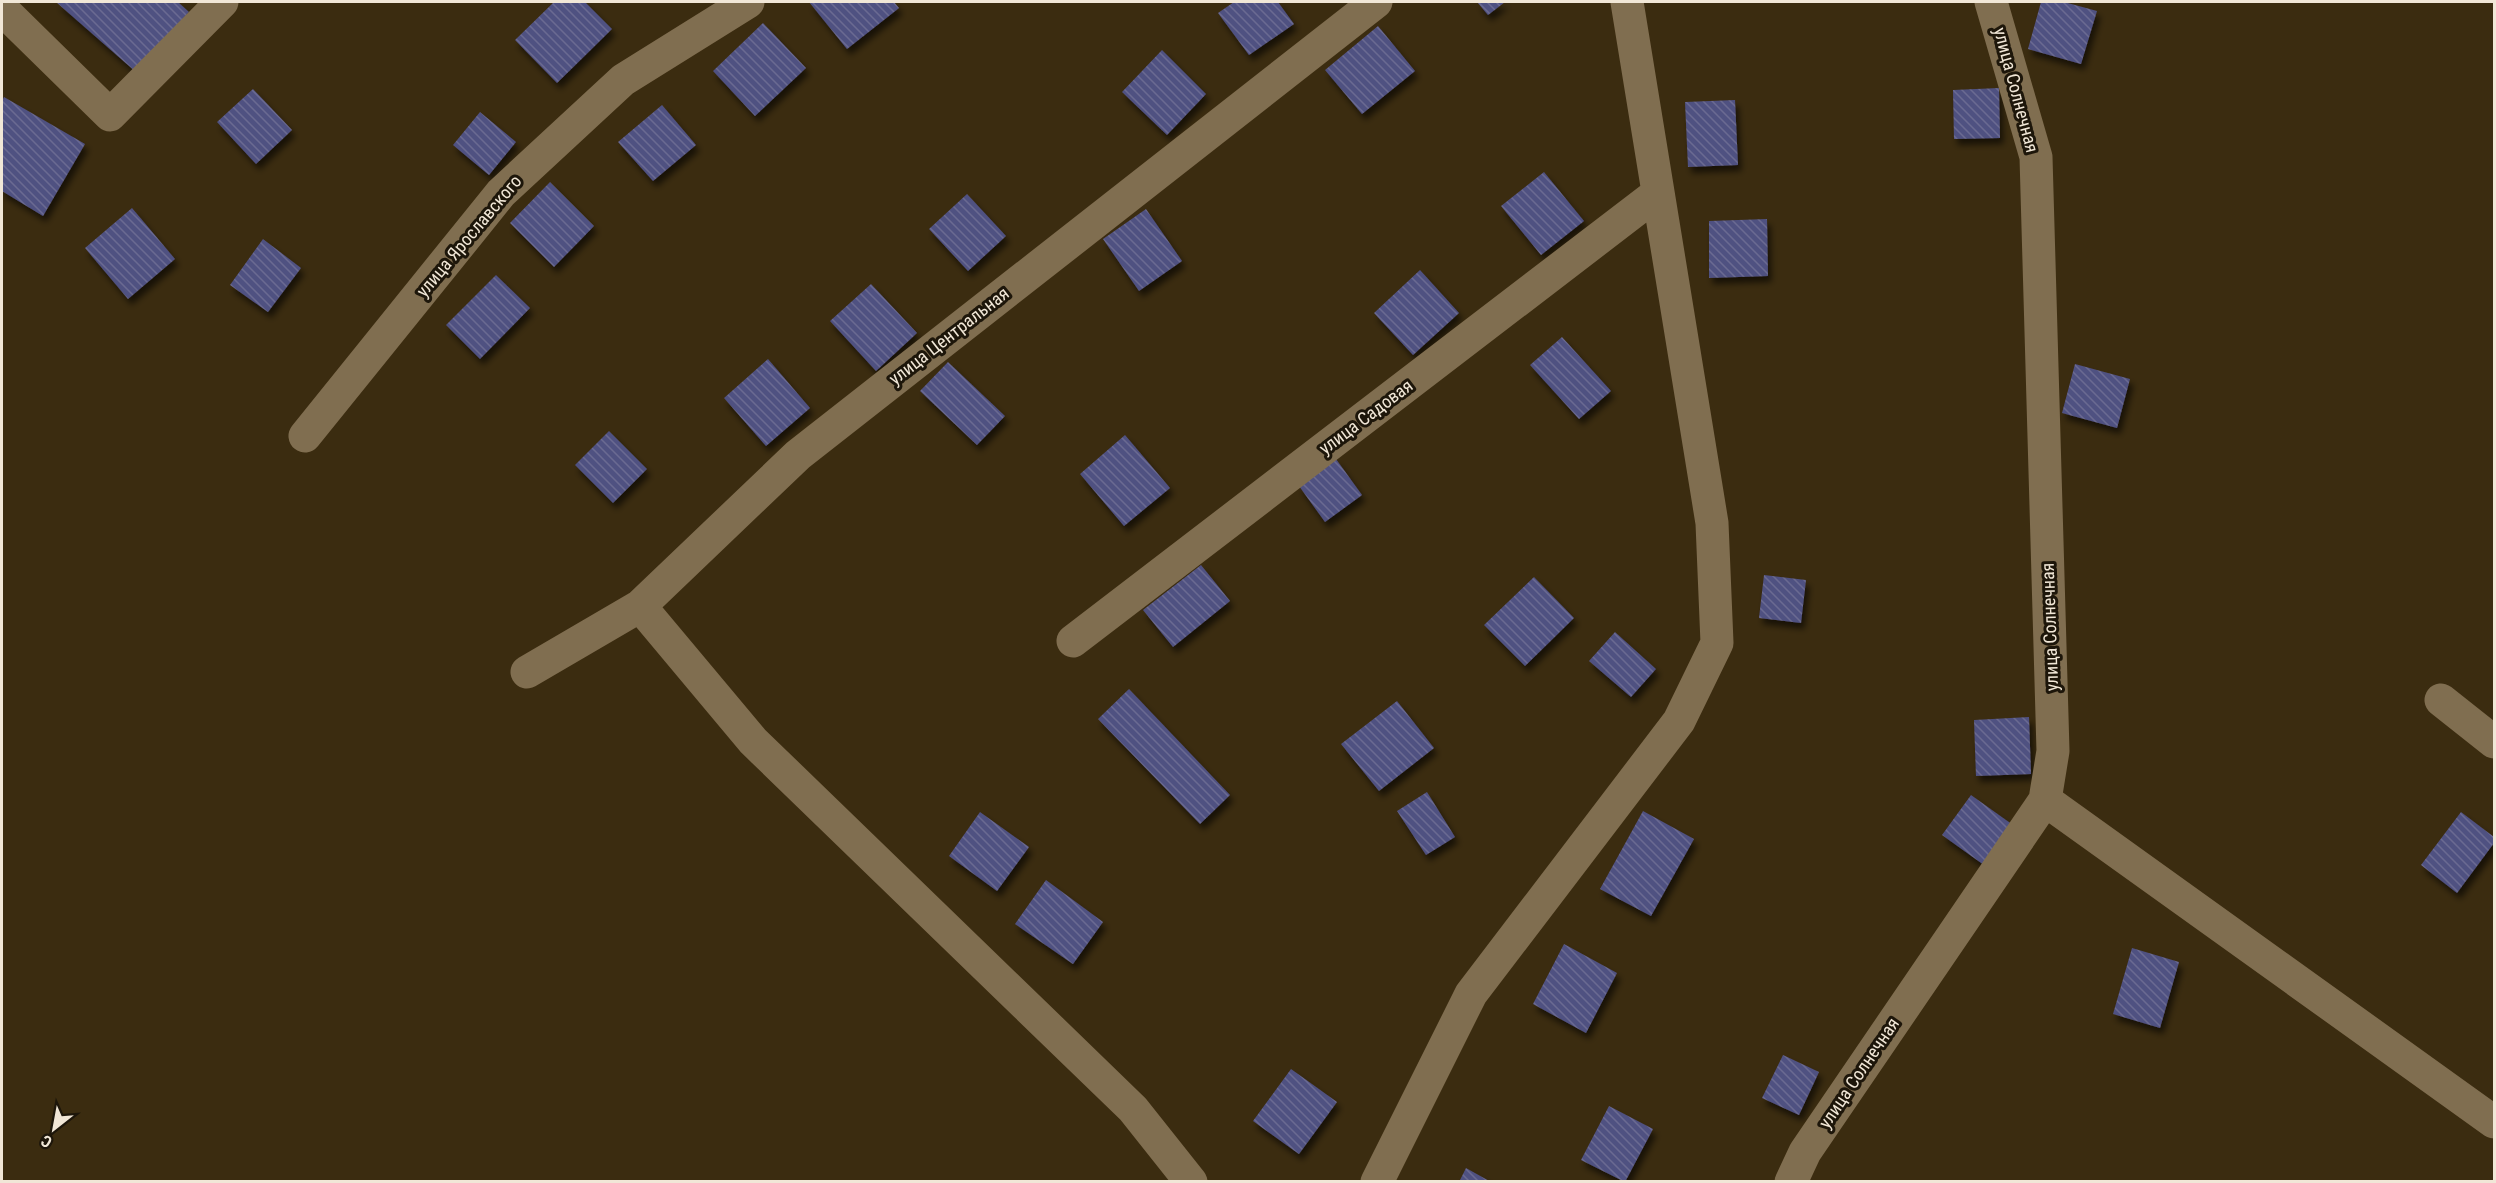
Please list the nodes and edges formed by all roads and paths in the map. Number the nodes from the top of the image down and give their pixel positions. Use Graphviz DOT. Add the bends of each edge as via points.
graph roads {
  1 [pos="222,2"];
  2 [pos="748,2"];
  3 [pos="1376,2"];
  4 [pos="1627,2"];
  5 [pos="1991,2"];
  6 [pos="2,9"];
  7 [pos="1658,193"];
  8 [pos="305,436"];
  9 [pos="640,606"];
  10 [pos="1073,640"];
  11 [pos="527,672"];
  12 [pos="2441,700"];
  13 [pos="2494,742"];
  14 [pos="2045,800"];
  15 [pos="2494,1122"];
  16 [pos="1191,1182"];
  17 [pos="1377,1182"];
  18 [pos="1791,1182"];
  1 -- 6 [label="street" via="110,115"];
  2 -- 8 [label="street, улица Ярославского" via="623,80 501,193"];
  3 -- 9 [label="street, улица Центральная" via="798,455"];
  4 -- 7 [label="street"];
  5 -- 14 [label="street, улица Солнечная" via="2036,157 2053,751"];
  7 -- 10 [label="street, улица Садовая"];
  7 -- 17 [label="street" via="1712,523 1716,643 1679,722 1471,994"];
  9 -- 11 [label="street, улица Центральная"];
  9 -- 16 [label="street" via="753,741 1133,1109"];
  12 -- 13 [label="street"];
  14 -- 15 [label="street"];
  14 -- 18 [label="street, улица Солнечная" via="1805,1152"];
}
